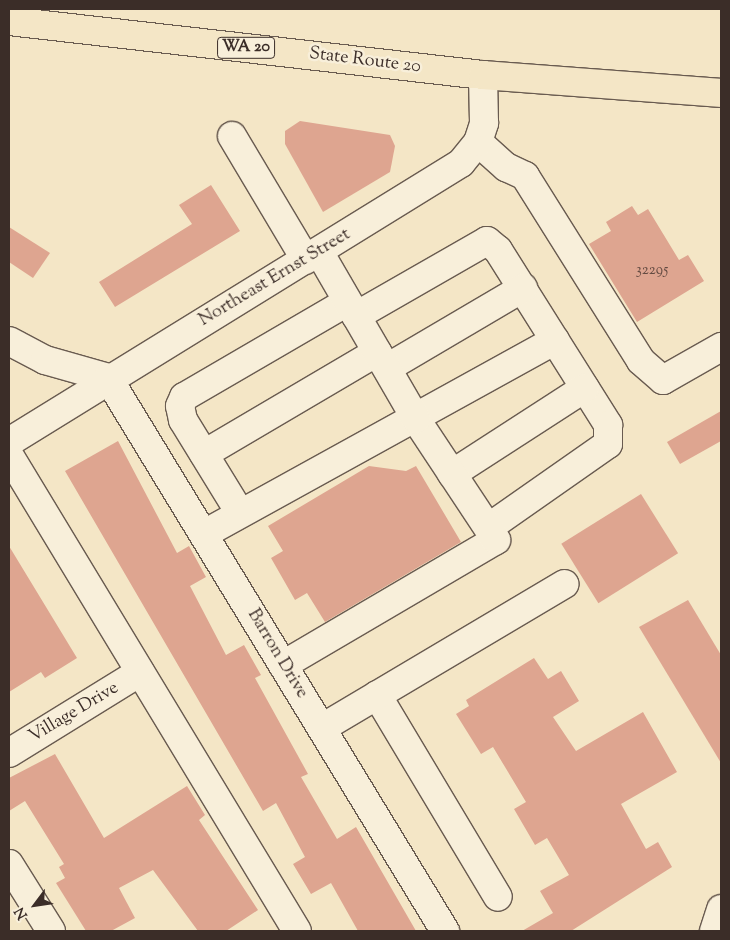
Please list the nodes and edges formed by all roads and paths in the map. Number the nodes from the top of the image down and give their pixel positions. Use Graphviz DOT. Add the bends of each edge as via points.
graph roads {
  1 [pos="9,21"];
  2 [pos="483,75"];
  3 [pos="721,93"];
  4 [pos="232,136"];
  5 [pos="478,142"];
  6 [pos="313,256"];
  7 [pos="523,288"];
  8 [pos="352,309"];
  9 [pos="555,340"];
  10 [pos="9,341"];
  11 [pos="721,347"];
  12 [pos="382,360"];
  13 [pos="108,378"];
  14 [pos="585,388"];
  15 [pos="416,418"];
  16 [pos="9,442"];
  17 [pos="204,454"];
  18 [pos="9,455"];
  19 [pos="452,474"];
  20 [pos="240,513"];
  21 [pos="488,528"];
  22 [pos="204,534"];
  23 [pos="565,584"];
  24 [pos="283,665"];
  25 [pos="140,672"];
  26 [pos="377,695"];
  27 [pos="322,728"];
  28 [pos="9,753"];
  29 [pos="9,864"];
  30 [pos="498,897"];
  31 [pos="721,909"];
  32 [pos="51,931"];
  33 [pos="297,931"];
  34 [pos="445,931"];
  35 [pos="714,931"];
  1 -- 2 [label="main road, State Route 20 / WA 20"];
  2 -- 3 [label="main road, State Route 20 / WA 20"];
  2 -- 5 [label="street, Northeast Ernst Street" via="484,123"];
  4 -- 6 [label="street"];
  5 -- 6 [label="street, Northeast Ernst Street" via="461,163"];
  5 -- 11 [label="street" via="506,167 525,176 641,361 663,380"];
  6 -- 8 [label="street"];
  6 -- 13 [label="street, Northeast Ernst Street"];
  7 -- 8 [label="street" via="498,250 487,241"];
  7 -- 9 [label="street"];
  7 -- 12 [label="street"];
  8 -- 12 [label="street"];
  8 -- 17 [label="street" via="184,397 180,406 183,420"];
  9 -- 14 [label="street"];
  9 -- 15 [label="street"];
  10 -- 13 [label="street" via="45,360"];
  12 -- 15 [label="street"];
  12 -- 17 [label="street"];
  13 -- 16 [label="street, Northeast Ernst Street"];
  13 -- 22 [label="street, Barron Drive"];
  14 -- 19 [label="street"];
  14 -- 21 [label="street" via="608,425 608,444"];
  15 -- 19 [label="street"];
  15 -- 20 [label="street"];
  17 -- 20 [label="street"];
  18 -- 25 [label="street"];
  19 -- 21 [label="street"];
  20 -- 22 [label="street"];
  21 -- 24 [label="street" via="496,540"];
  22 -- 24 [label="street, Barron Drive"];
  23 -- 26 [label="street"];
  24 -- 27 [label="street, Barron Drive"];
  25 -- 28 [label="street, Village Drive"];
  25 -- 33 [label="street"];
  26 -- 27 [label="street"];
  26 -- 30 [label="street"];
  27 -- 34 [label="street, Barron Drive"];
  29 -- 32 [label="street"];
  31 -- 35 [label="street"];
}
